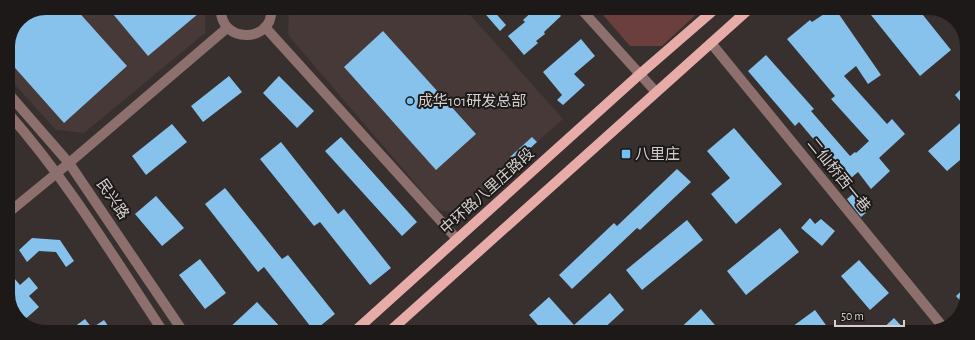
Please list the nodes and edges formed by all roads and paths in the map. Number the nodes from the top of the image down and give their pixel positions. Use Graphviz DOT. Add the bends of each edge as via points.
graph roads {
  1 [pos="222,15"];
  2 [pos="271,15"];
  3 [pos="586,15"];
  4 [pos="709,15"];
  5 [pos="742,15"];
  6 [pos="265,27"];
  7 [pos="228,28"];
  8 [pos="711,43"];
  9 [pos="640,74"];
  10 [pos="656,92"];
  11 [pos="15,101"];
  12 [pos="15,121"];
  13 [pos="69,163"];
  14 [pos="56,173"];
  15 [pos="15,207"];
  16 [pos="457,239"];
  17 [pos="940,323"];
  18 [pos="159,325"];
  19 [pos="179,325"];
  20 [pos="362,325"];
  21 [pos="397,325"];
  1 -- 7 [label="street"];
  2 -- 6 [label="street"];
  3 -- 9 [label="street"];
  4 -- 9 [label="main road, 中环路八里庄路段"];
  5 -- 8 [label="main road"];
  6 -- 7 [label="street" via="250,36 241,35"];
  6 -- 16 [label="street"];
  7 -- 13 [label="street"];
  8 -- 10 [label="main road"];
  8 -- 17 [label="street, 二仙桥西一巷"];
  9 -- 10 [label="street"];
  9 -- 16 [label="main road, 中环路八里庄路段"];
  10 -- 21 [label="main road"];
  11 -- 13 [label="street, 民兴路"];
  12 -- 14 [label="street, 民兴路"];
  13 -- 14 [label="street"];
  13 -- 19 [label="street, 民兴路"];
  14 -- 15 [label="street"];
  14 -- 18 [label="street, 民兴路"];
  16 -- 20 [label="main road, 中环路八里庄路段"];
}
